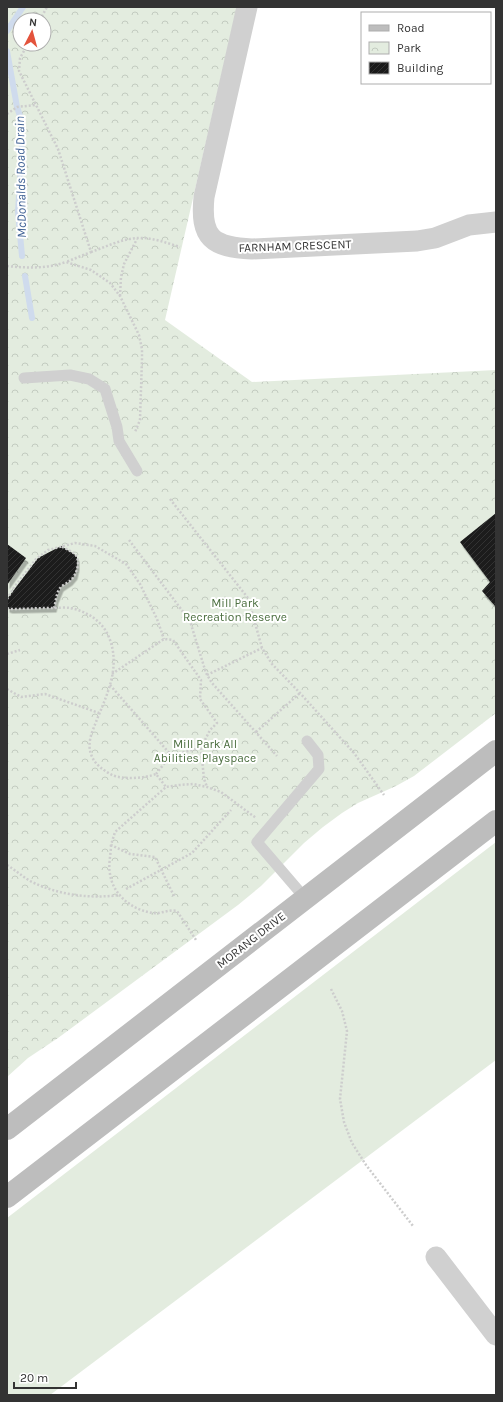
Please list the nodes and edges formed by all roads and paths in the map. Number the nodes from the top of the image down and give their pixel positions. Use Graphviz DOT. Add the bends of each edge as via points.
graph roads {
  1 [pos="247,7"];
  2 [pos="23,52"];
  3 [pos="35,105"];
  4 [pos="7,114"];
  5 [pos="496,222"];
  6 [pos="137,238"];
  7 [pos="180,247"];
  8 [pos="91,252"];
  9 [pos="66,262"];
  10 [pos="7,266"];
  11 [pos="120,296"];
  12 [pos="24,378"];
  13 [pos="134,434"];
  14 [pos="137,471"];
  15 [pos="170,499"];
  16 [pos="129,540"];
  17 [pos="61,546"];
  18 [pos="7,599"];
  19 [pos="7,608"];
  20 [pos="54,608"];
  21 [pos="164,639"];
  22 [pos="262,648"];
  23 [pos="20,650"];
  24 [pos="7,654"];
  25 [pos="112,674"];
  26 [pos="207,675"];
  27 [pos="110,684"];
  28 [pos="7,689"];
  29 [pos="300,693"];
  30 [pos="99,713"];
  31 [pos="256,732"];
  32 [pos="307,741"];
  33 [pos="201,748"];
  34 [pos="496,752"];
  35 [pos="171,755"];
  36 [pos="276,756"];
  37 [pos="156,774"];
  38 [pos="166,787"];
  39 [pos="207,787"];
  40 [pos="384,795"];
  41 [pos="231,810"];
  42 [pos="258,820"];
  43 [pos="496,821"];
  44 [pos="111,846"];
  45 [pos="7,866"];
  46 [pos="160,870"];
  47 [pos="126,889"];
  48 [pos="120,895"];
  49 [pos="174,896"];
  50 [pos="305,898"];
  51 [pos="196,940"];
  52 [pos="331,989"];
  53 [pos="7,1129"];
  54 [pos="7,1197"];
  55 [pos="413,1226"];
  56 [pos="436,1257"];
  57 [pos="496,1336"];
  1 -- 5 [label="street, FARNHAM CRESCENT" via="204,197 204,223 213,239 223,246 252,249 417,241 435,238 469,225"];
  2 -- 3 [label="path" via="19,71"];
  3 -- 4 [label="path" via="17,107"];
  3 -- 8 [label="path" via="58,149"];
  6 -- 7 [label="path"];
  6 -- 8 [label="path"];
  6 -- 11 [label="path" via="124,264"];
  8 -- 9 [label="path"];
  9 -- 10 [label="path" via="52,267"];
  9 -- 11 [label="path" via="91,270 110,283"];
  11 -- 13 [label="path" via="139,335 142,349 140,420"];
  12 -- 14 [label="lane" via="70,375 89,379 105,389 119,440"];
  15 -- 22 [label="path" via="248,598"];
  16 -- 26 [label="path" via="190,621"];
  17 -- 18 [label="path" via="48,550 36,559"];
  17 -- 20 [label="path" via="77,557 78,566 70,582 61,587"];
  17 -- 21 [label="path" via="76,543 95,546 126,564 143,591"];
  19 -- 20 [label="path"];
  20 -- 25 [label="path" via="69,608 83,612 105,628 113,649"];
  21 -- 25 [label="path"];
  21 -- 33 [label="path" via="173,640 201,680 200,699 217,723 210,730"];
  22 -- 26 [label="path"];
  22 -- 29 [label="path" via="272,664"];
  23 -- 24 [label="path"];
  25 -- 27 [label="path"];
  26 -- 31 [label="path"];
  27 -- 30 [label="path"];
  27 -- 35 [label="path"];
  28 -- 30 [label="path" via="21,697 45,694"];
  29 -- 31 [label="path"];
  29 -- 40 [label="path" via="354,753"];
  30 -- 37 [label="path" via="90,745 91,755 100,769 114,776 130,778"];
  31 -- 36 [label="path"];
  32 -- 50 [label="lane" via="318,755 319,769 257,842"];
  33 -- 35 [label="path"];
  33 -- 39 [label="path"];
  34 -- 50 [label="main road, MORANG DRIVE"];
  35 -- 37 [label="path"];
  37 -- 38 [label="path"];
  38 -- 39 [label="path" via="193,784"];
  38 -- 44 [label="path" via="115,832"];
  39 -- 42 [label="path" via="221,792"];
  41 -- 46 [label="path" via="192,853"];
  43 -- 54 [label="main road"];
  44 -- 46 [label="path" via="130,854 154,857"];
  44 -- 48 [label="path" via="110,873 115,890"];
  45 -- 48 [label="path" via="52,890 90,897"];
  46 -- 47 [label="path"];
  46 -- 49 [label="path"];
  48 -- 51 [label="path" via="131,906 145,912 177,911"];
  50 -- 53 [label="main road, MORANG DRIVE"];
  52 -- 55 [label="path" via="342,1011 347,1031 340,1099 344,1122 352,1143 366,1165"];
  56 -- 57 [label="street"];
}
